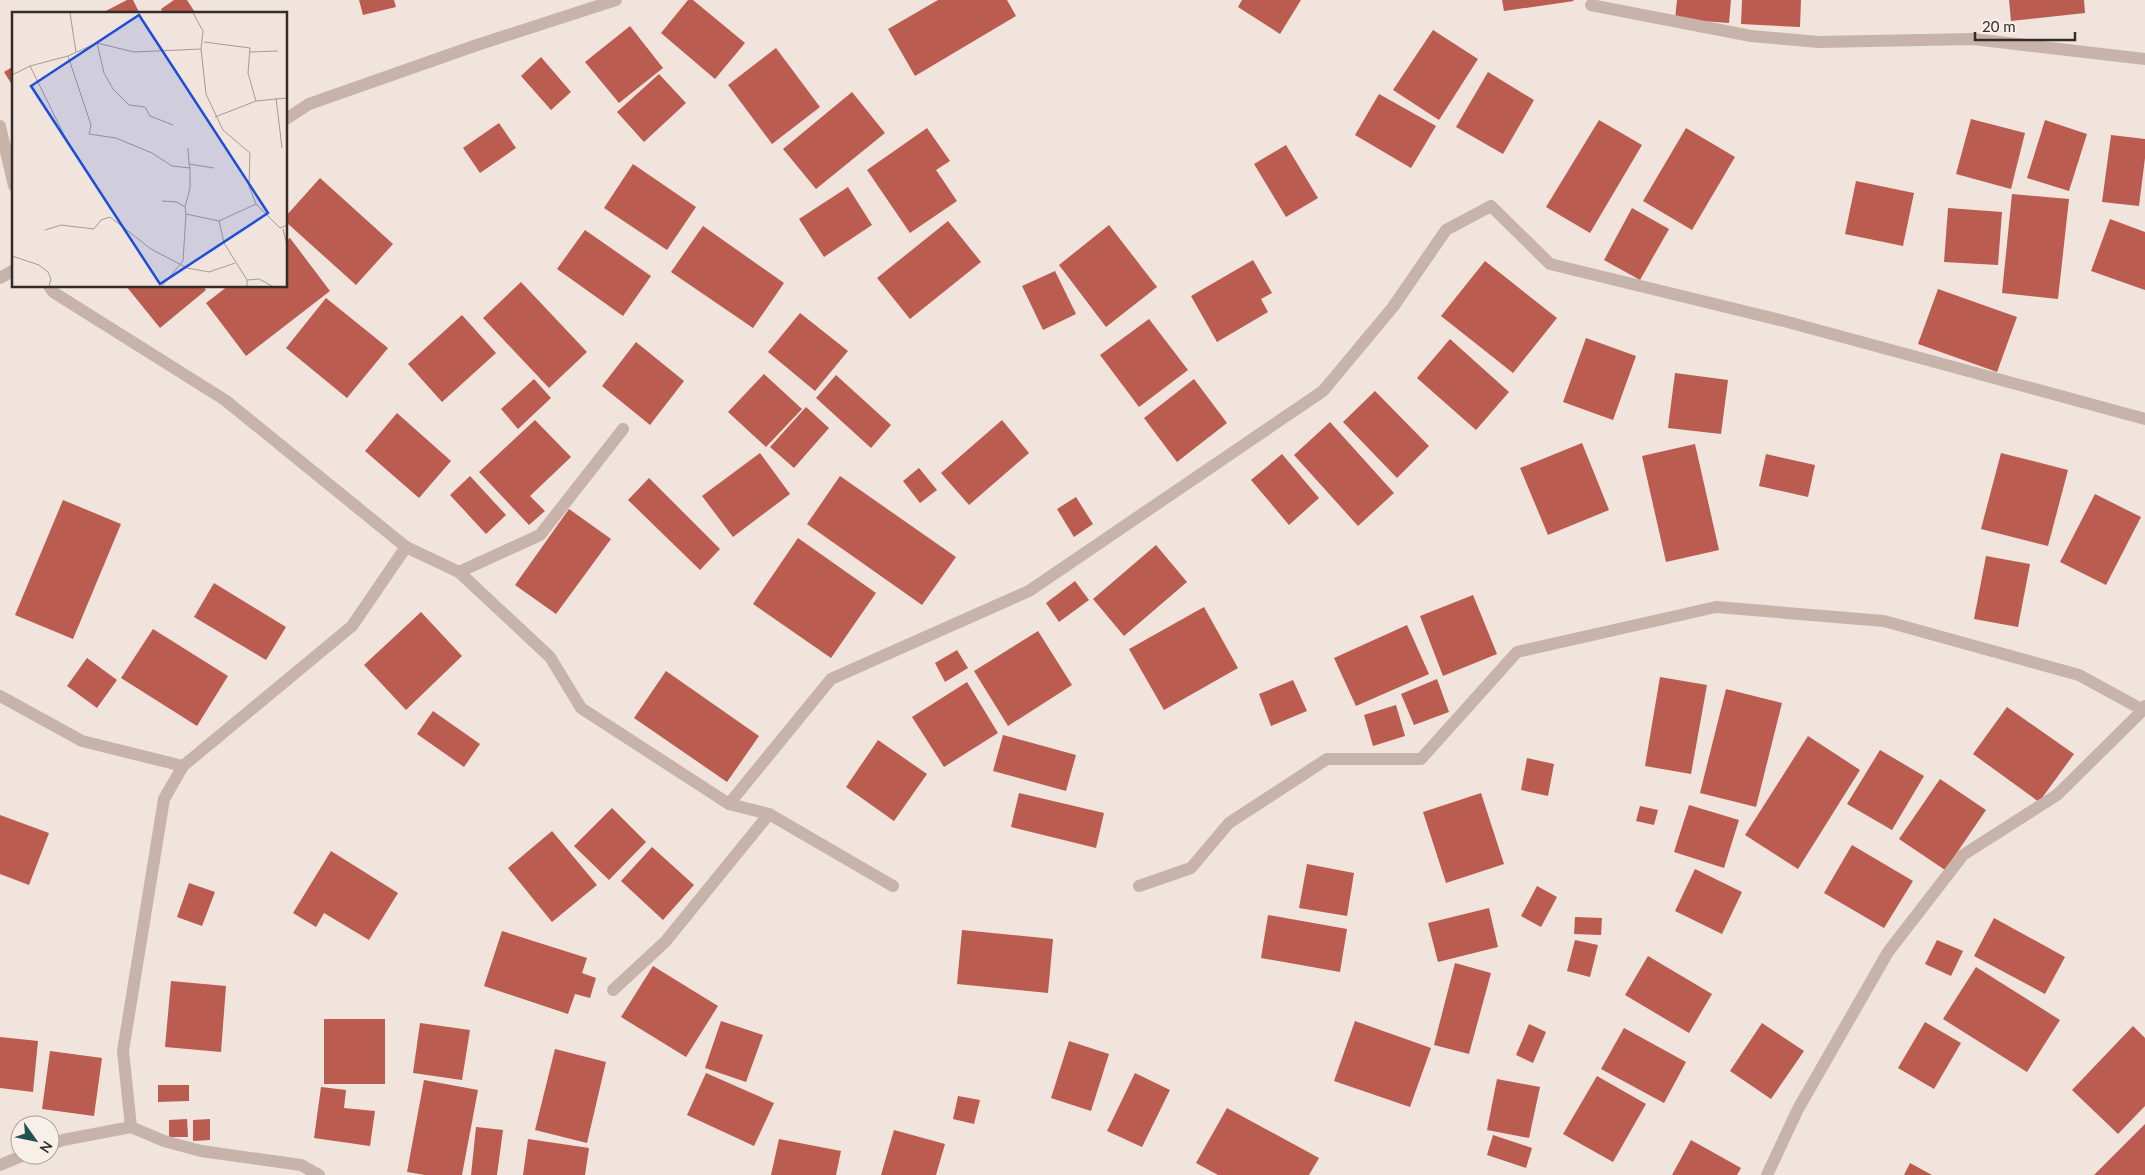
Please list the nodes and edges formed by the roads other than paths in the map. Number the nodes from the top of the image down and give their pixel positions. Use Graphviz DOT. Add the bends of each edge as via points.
graph roads {
  1 [pos="616,0"];
  2 [pos="1591,5"];
  3 [pos="2145,59"];
  4 [pos="288,119"];
  5 [pos="0,126"];
  6 [pos="12,177"];
  7 [pos="12,271"];
  8 [pos="0,278"];
  9 [pos="51,288"];
  10 [pos="2145,419"];
  11 [pos="623,429"];
  12 [pos="406,548"];
  13 [pos="459,572"];
  14 [pos="0,696"];
  15 [pos="2144,708"];
  16 [pos="183,766"];
  17 [pos="729,804"];
  18 [pos="769,814"];
  19 [pos="893,886"];
  20 [pos="1139,886"];
  21 [pos="613,990"];
  22 [pos="131,1127"];
  23 [pos="60,1141"];
  24 [pos="319,1175"];
  25 [pos="1767,1175"];
  1 -- 4 [label="street" via="308,104"];
  2 -- 3 [label="street" via="1751,36 1819,42 1973,39"];
  5 -- 6 [label="street"];
  7 -- 8 [label="street"];
  9 -- 12 [label="street" via="225,400"];
  10 -- 17 [label="street" via="1784,321 1550,264 1491,206 1446,230 1393,307 1323,392 1029,591 831,679"];
  11 -- 13 [label="street" via="540,535"];
  12 -- 13 [label="street"];
  12 -- 16 [label="street" via="352,626"];
  13 -- 17 [label="street" via="550,657 581,708"];
  14 -- 16 [label="street" via="82,741"];
  15 -- 20 [label="street" via="2079,675 1884,621 1716,607 1517,652 1421,760 1327,759 1229,823 1191,868"];
  15 -- 25 [label="street" via="2057,795 1963,855 1888,952 1798,1110"];
  16 -- 22 [label="street" via="164,799 123,1051"];
  17 -- 18 [label="street"];
  18 -- 19 [label="street"];
  18 -- 21 [label="street" via="665,942"];
  22 -- 23 [label="street"];
  22 -- 24 [label="street" via="201,1152 301,1165"];
}
